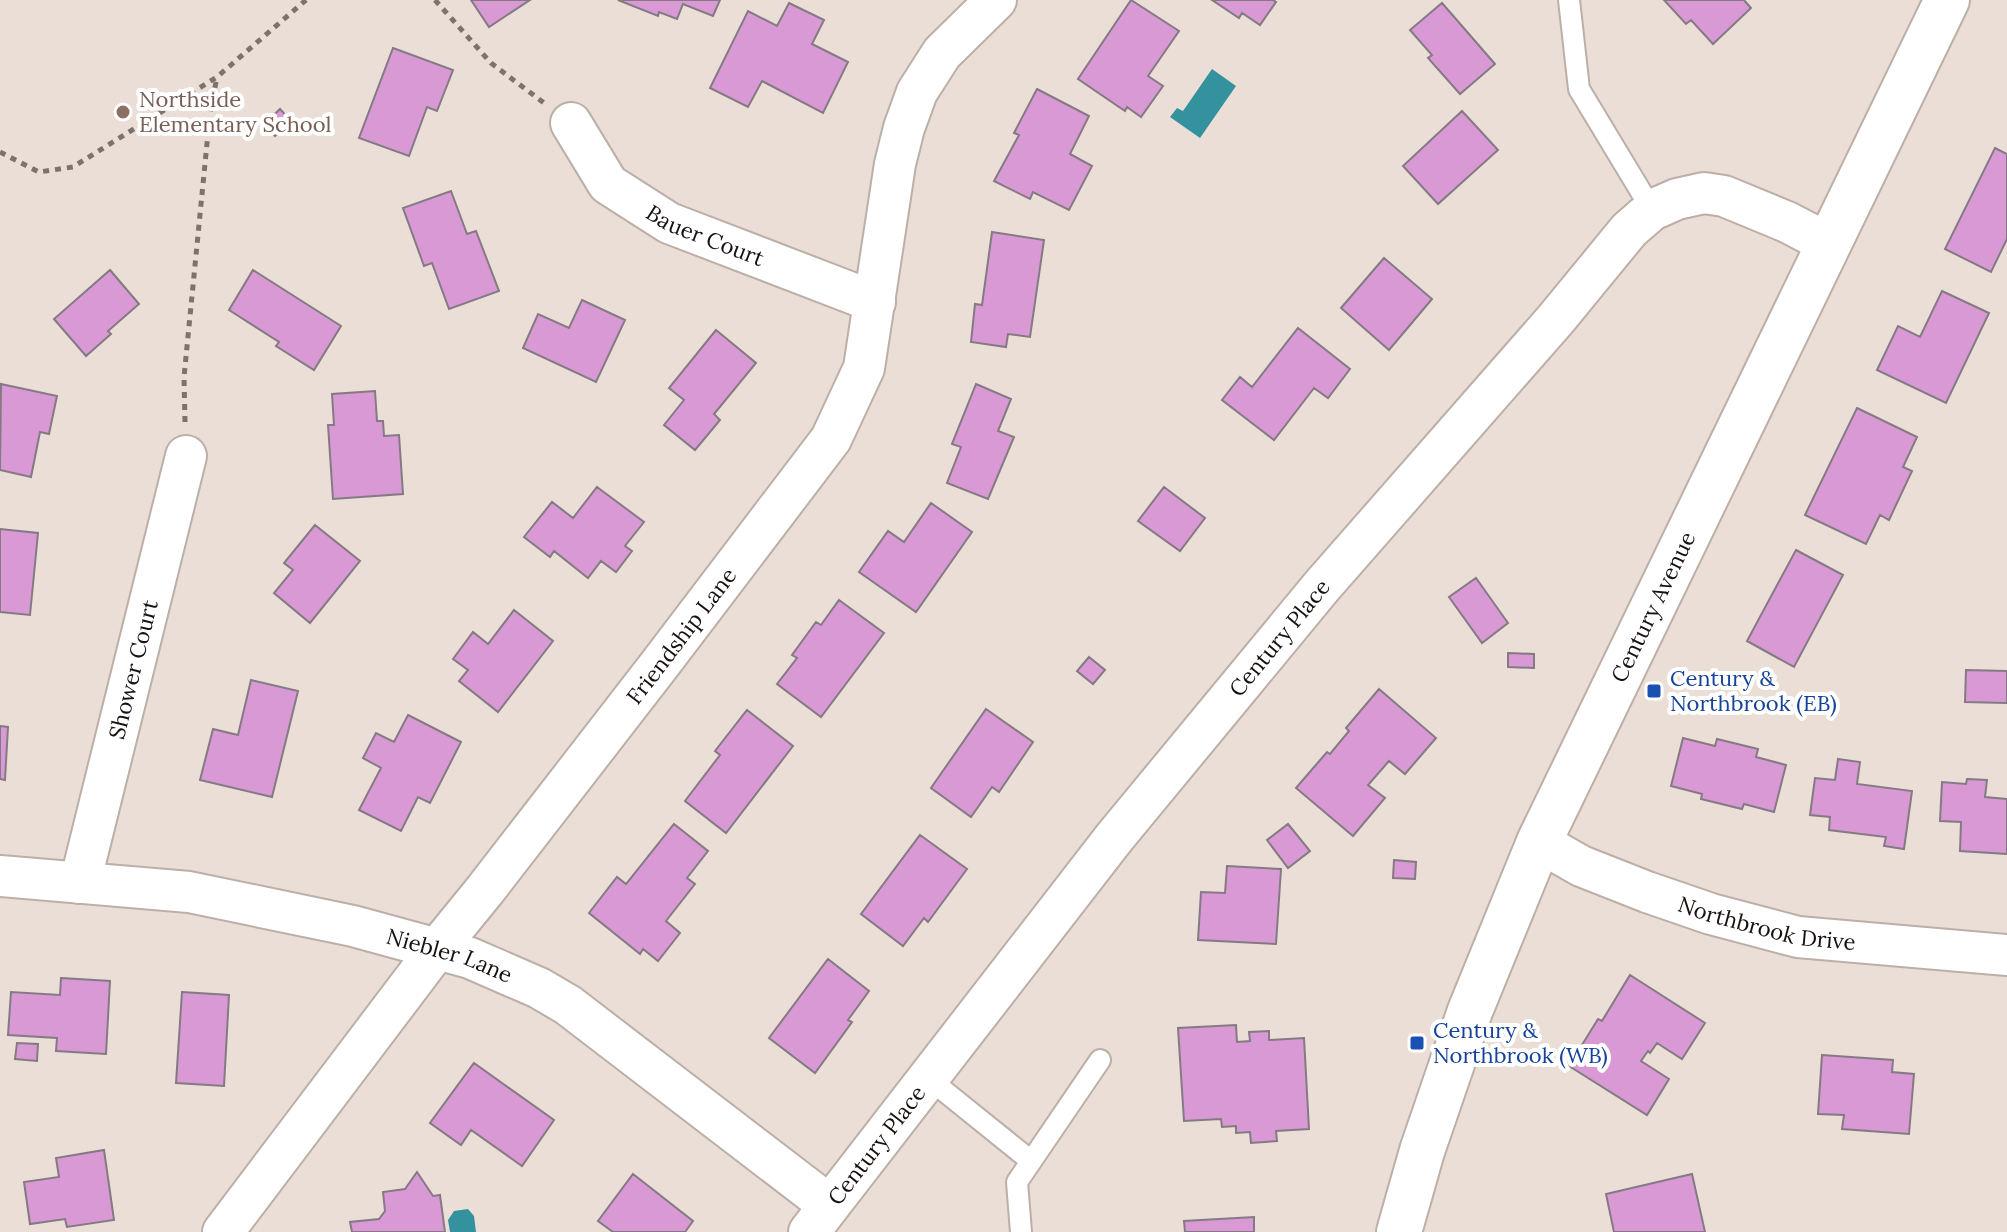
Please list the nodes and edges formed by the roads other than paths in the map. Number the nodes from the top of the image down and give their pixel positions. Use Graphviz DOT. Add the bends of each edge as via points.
graph roads {
  1 [pos="996,0"];
  2 [pos="1569,0"];
  3 [pos="1947,0"];
  4 [pos="571,123"];
  5 [pos="1652,210"];
  6 [pos="1829,244"];
  7 [pos="875,302"];
  8 [pos="186,456"];
  9 [pos="1539,842"];
  10 [pos="0,876"];
  11 [pos="80,883"];
  12 [pos="437,949"];
  13 [pos="2007,955"];
  14 [pos="1100,1060"];
  15 [pos="928,1078"];
  16 [pos="1031,1161"];
  17 [pos="819,1219"];
  18 [pos="230,1223"];
  19 [pos="1021,1232"];
  20 [pos="1399,1232"];
  1 -- 7 [label="street, Friendship Lane" via="942,53 917,92 895,164"];
  2 -- 5 [label="lane" via="1579,89"];
  3 -- 6 [label="main road, Century Avenue"];
  4 -- 7 [label="street, Bauer Court" via="608,184 669,223"];
  5 -- 6 [label="street, Century Place" via="1704,193 1724,196"];
  5 -- 15 [label="street, Century Place" via="1629,230 1322,586 1114,838"];
  6 -- 9 [label="main road, Century Avenue"];
  7 -- 12 [label="street, Friendship Lane" via="864,368 831,439"];
  8 -- 11 [label="street, Shower Court"];
  9 -- 13 [label="street, Northbrook Drive" via="1581,866 1647,892 1798,937"];
  9 -- 20 [label="main road, Century Avenue" via="1470,1011"];
  10 -- 11 [label="street, Niebler Lane"];
  11 -- 12 [label="street, Niebler Lane" via="189,892"];
  12 -- 17 [label="street, Niebler Lane" via="470,958 568,1005"];
  12 -- 18 [label="street, Friendship Lane"];
  14 -- 16 [label="lane"];
  15 -- 16 [label="lane"];
  15 -- 17 [label="street, Century Place"];
  16 -- 19 [label="lane" via="1017,1182"];
}
